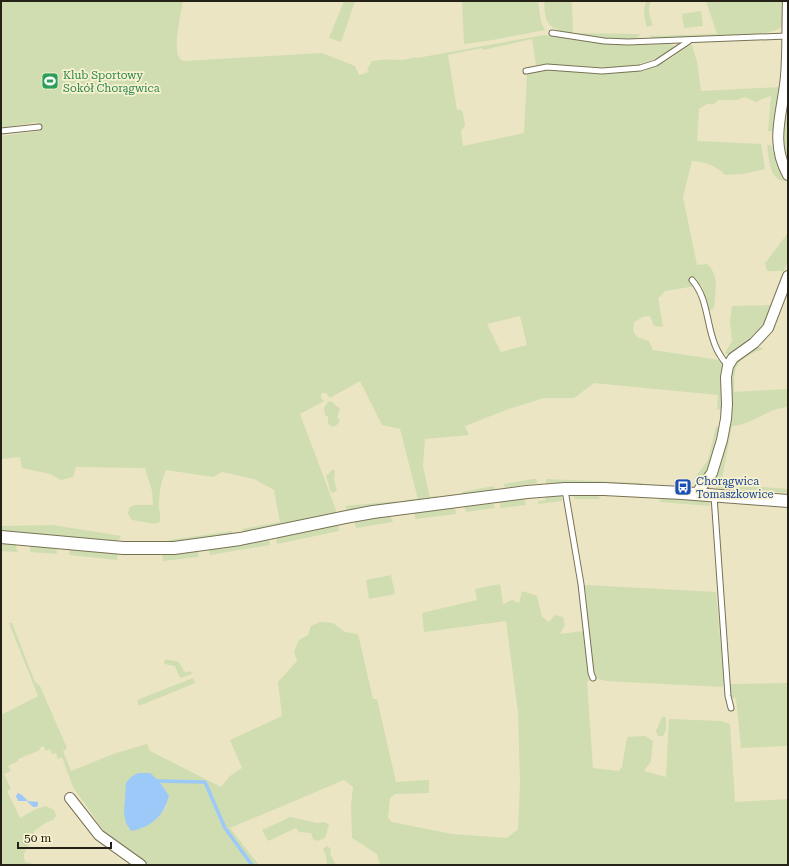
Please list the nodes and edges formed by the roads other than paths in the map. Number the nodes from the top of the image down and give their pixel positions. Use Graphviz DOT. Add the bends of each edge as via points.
graph roads {
  1 [pos="788,2"];
  2 [pos="552,33"];
  3 [pos="786,36"];
  4 [pos="690,41"];
  5 [pos="526,70"];
  6 [pos="39,127"];
  7 [pos="1,131"];
  8 [pos="788,175"];
  9 [pos="788,276"];
  10 [pos="692,280"];
  11 [pos="728,366"];
  12 [pos="565,489"];
  13 [pos="696,494"];
  14 [pos="714,495"];
  15 [pos="788,501"];
  16 [pos="1,537"];
  17 [pos="593,678"];
  18 [pos="731,708"];
  19 [pos="70,798"];
  20 [pos="141,865"];
  1 -- 3 [label="street"];
  2 -- 4 [label="lane" via="604,41"];
  3 -- 4 [label="lane"];
  3 -- 8 [label="street" via="786,75 778,126 778,145"];
  4 -- 5 [label="lane" via="661,60 640,68 602,71 547,67"];
  6 -- 7 [label="lane"];
  9 -- 11 [label="street" via="768,328 754,343 733,358"];
  10 -- 11 [label="lane" via="702,295 715,345"];
  11 -- 13 [label="street" via="726,419 722,440 712,473"];
  12 -- 13 [label="street"];
  12 -- 16 [label="street" via="374,512 240,539 174,548 123,548"];
  12 -- 17 [label="lane"];
  13 -- 14 [label="street"];
  14 -- 15 [label="street"];
  14 -- 18 [label="lane" via="728,696"];
  19 -- 20 [label="street" via="99,835"];
}
